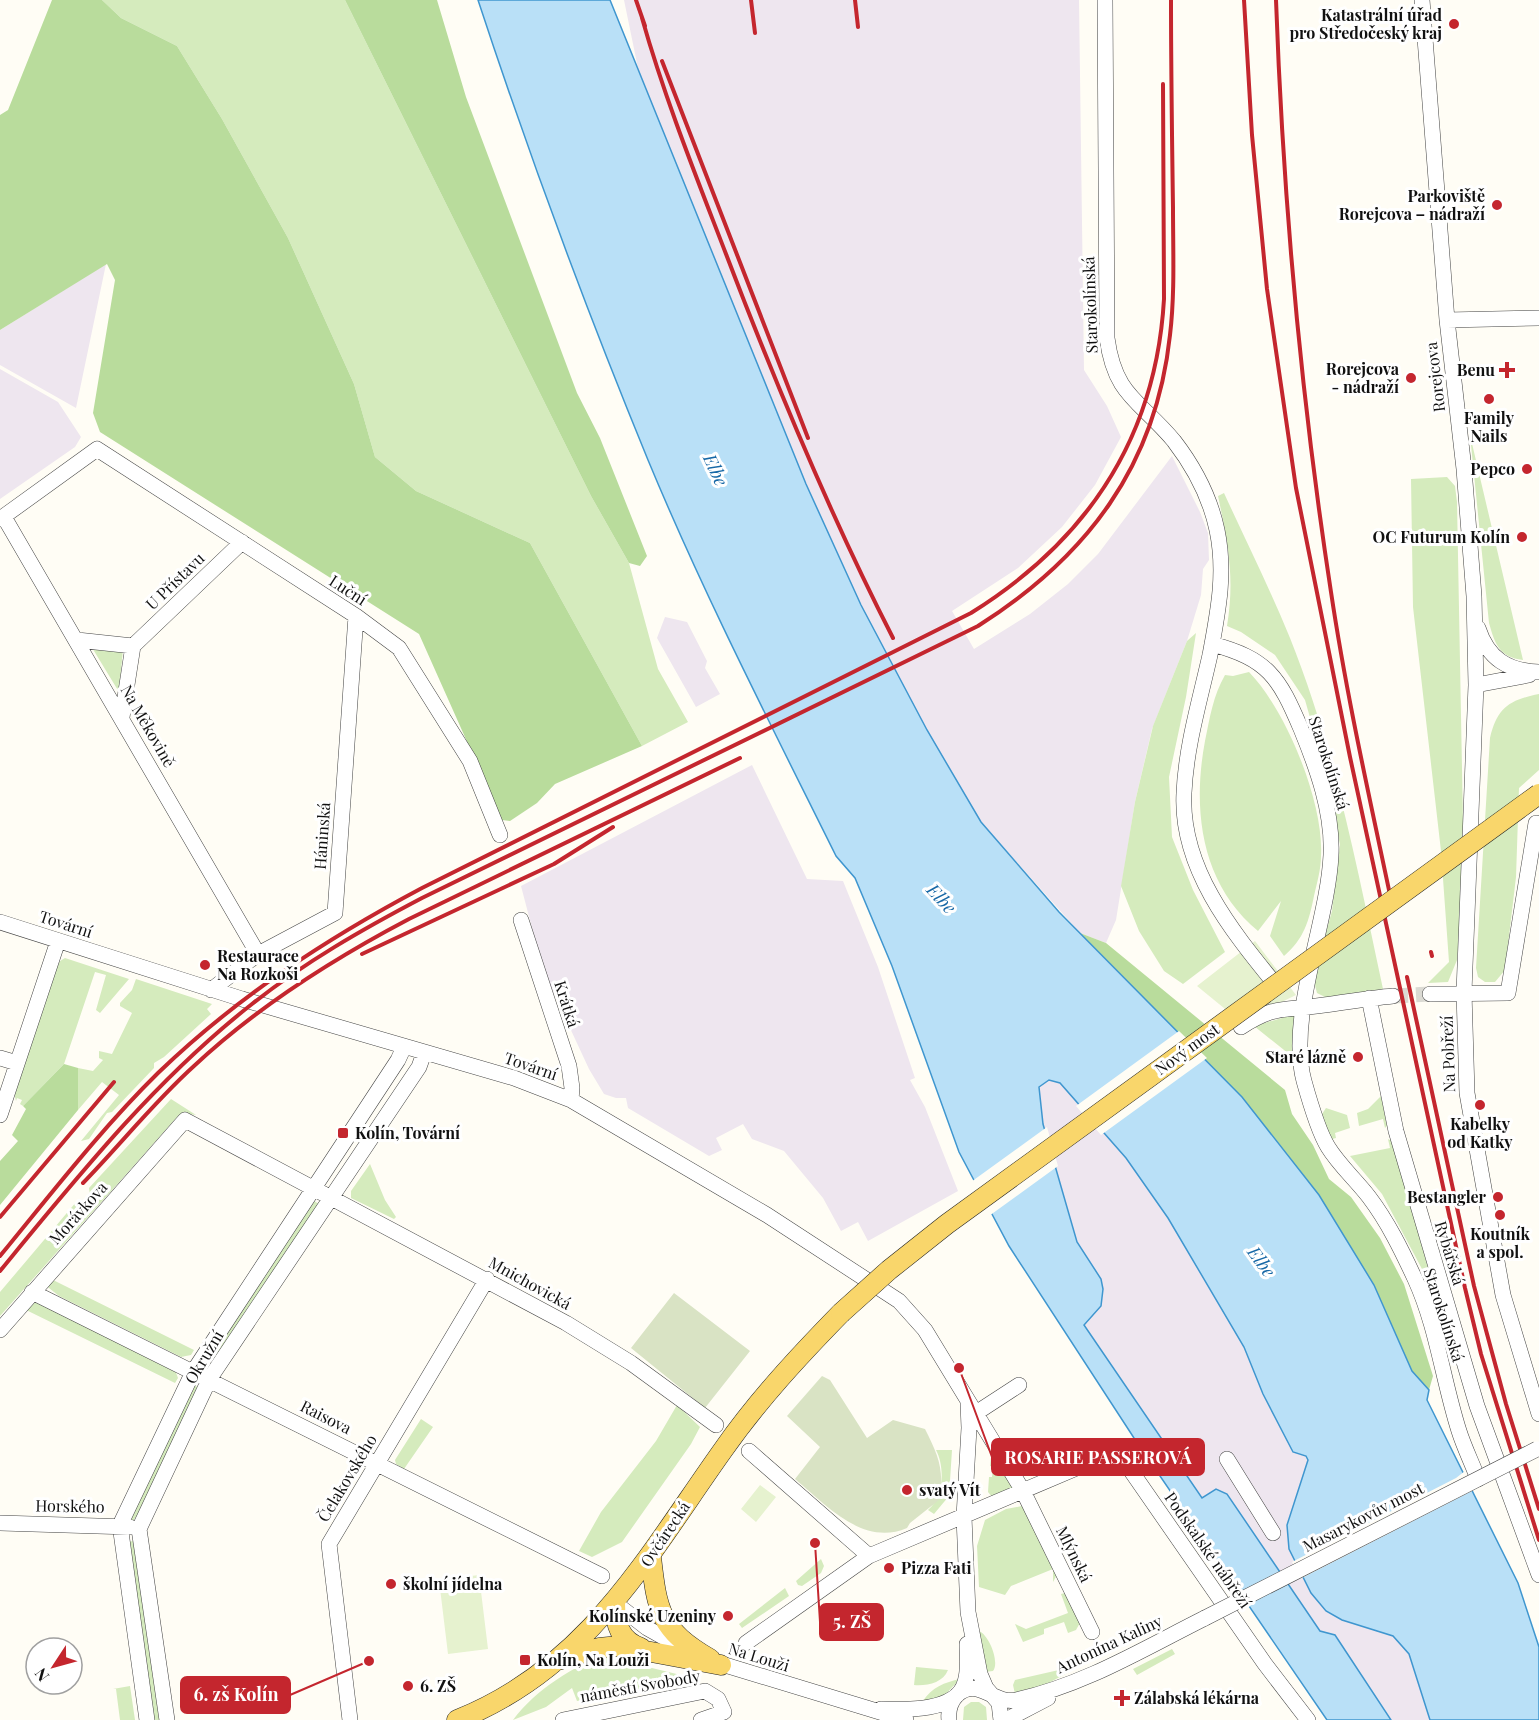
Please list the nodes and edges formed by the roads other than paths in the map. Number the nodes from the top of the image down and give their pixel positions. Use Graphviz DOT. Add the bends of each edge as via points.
graph roads {
  1 [pos="1104,0"];
  2 [pos="1422,0"];
  3 [pos="1539,318"];
  4 [pos="1447,320"];
  5 [pos="2,518"];
  6 [pos="242,542"];
  7 [pos="356,616"];
  8 [pos="1475,620"];
  9 [pos="77,640"];
  10 [pos="1212,644"];
  11 [pos="133,646"];
  12 [pos="1539,673"];
  13 [pos="1476,685"];
  14 [pos="122,717"];
  15 [pos="1539,794"];
  16 [pos="1536,823"];
  17 [pos="500,835"];
  18 [pos="521,920"];
  19 [pos="0,922"];
  20 [pos="58,941"];
  21 [pos="258,954"];
  22 [pos="1275,984"];
  23 [pos="211,990"];
  24 [pos="1464,992"];
  25 [pos="1430,994"];
  26 [pos="1393,996"];
  27 [pos="1369,998"];
  28 [pos="1304,1007"];
  29 [pos="1241,1028"];
  30 [pos="404,1047"];
  31 [pos="424,1053"];
  32 [pos="0,1058"];
  33 [pos="17,1063"];
  34 [pos="571,1100"];
  35 [pos="0,1115"];
  36 [pos="185,1120"];
  37 [pos="316,1189"];
  38 [pos="331,1198"];
  39 [pos="487,1280"];
  40 [pos="32,1292"];
  41 [pos="841,1312"];
  42 [pos="0,1330"];
  43 [pos="193,1372"];
  44 [pos="210,1378"];
  45 [pos="1019,1385"];
  46 [pos="965,1394"];
  47 [pos="976,1413"];
  48 [pos="1539,1414"];
  49 [pos="716,1425"];
  50 [pos="1538,1448"];
  51 [pos="749,1451"];
  52 [pos="1227,1460"];
  53 [pos="377,1463"];
  54 [pos="1475,1472"];
  55 [pos="1023,1491"];
  56 [pos="964,1517"];
  57 [pos="0,1523"];
  58 [pos="120,1525"];
  59 [pos="139,1529"];
  60 [pos="1273,1533"];
  61 [pos="869,1556"];
  62 [pos="651,1557"];
  63 [pos="1539,1575"];
  64 [pos="602,1576"];
  65 [pos="615,1603"];
  66 [pos="968,1612"];
  67 [pos="1205,1618"];
  68 [pos="1092,1632"];
  69 [pos="747,1643"];
  70 [pos="645,1650"];
  71 [pos="553,1662"];
  72 [pos="721,1665"];
  73 [pos="1075,1684"];
  74 [pos="992,1694"];
  75 [pos="956,1695"];
  76 [pos="866,1708"];
  77 [pos="726,1716"];
  78 [pos="147,1720"];
  79 [pos="167,1720"];
  80 [pos="350,1720"];
  81 [pos="457,1720"];
  82 [pos="563,1720"];
  83 [pos="701,1720"];
  84 [pos="906,1720"];
  85 [pos="949,1720"];
  86 [pos="1001,1720"];
  87 [pos="1006,1720"];
  88 [pos="1308,1720"];
  1 -- 10 [label="street, Starokolínská" via="1110,361 1130,398 1172,439 1192,466 1208,498 1222,561 1221,596"];
  2 -- 4 [label="street, Rorejcova"];
  3 -- 4 [label="street"];
  4 -- 8 [label="street, Rorejcova" via="1464,469"];
  5 -- 6 [label="street, Luční" via="97,449"];
  5 -- 9 [label="street, Na Měkovině"];
  6 -- 7 [label="street, Luční"];
  6 -- 11 [label="street, U Přístavu"];
  7 -- 17 [label="street, Luční" via="399,648 470,761"];
  7 -- 21 [label="street, Háninská" via="335,913"];
  8 -- 12 [label="street" via="1497,660 1519,670"];
  8 -- 13 [label="street, Rorejcova"];
  9 -- 11 [label="street"];
  9 -- 14 [label="street, Na Měkovině"];
  10 -- 22 [label="street, Starokolínská" via="1187,760 1184,810 1190,845 1202,876 1247,950"];
  10 -- 28 [label="street, Starokolínská" via="1251,657 1277,682 1303,733 1327,811 1330,874"];
  11 -- 14 [label="street"];
  12 -- 13 [label="street"];
  13 -- 24 [label="street, Na Pobřeží"];
  14 -- 21 [label="street, Na Měkovině"];
  15 -- 22 [label="main road, Nový most, bridge"];
  16 -- 24 [label="street" via="1508,993"];
  18 -- 34 [label="street, Krátká" via="568,1066"];
  19 -- 20 [label="street, Tovární"];
  20 -- 23 [label="street, Tovární"];
  20 -- 33 [label="street"];
  21 -- 23 [label="street, Háninská"];
  22 -- 41 [label="main road, Nový most, bridge" via="947,1224"];
  23 -- 30 [label="street, Tovární"];
  24 -- 25 [label="street"];
  24 -- 48 [label="street, Na Pobřeží" via="1467,1093 1493,1246 1509,1319"];
  26 -- 27 [label="street"];
  27 -- 28 [label="street"];
  27 -- 63 [label="street, Rybářská" via="1399,1142 1477,1406"];
  28 -- 29 [label="street" via="1269,1011"];
  28 -- 54 [label="street, Starokolínská" via="1303,1079 1327,1146 1391,1230 1416,1282"];
  30 -- 31 [label="street, Tovární"];
  30 -- 37 [label="street"];
  31 -- 34 [label="street, Tovární" via="514,1078"];
  31 -- 38 [label="street, Okružní" via="419,1067"];
  32 -- 33 [label="street"];
  33 -- 35 [label="street"];
  34 -- 46 [label="street, Tovární" via="767,1215 900,1300 925,1330"];
  36 -- 37 [label="street, Mnichovická"];
  36 -- 40 [label="street, Morávkova"];
  37 -- 38 [label="street, Mnichovická"];
  37 -- 43 [label="street, Okružní"];
  38 -- 39 [label="street, Mnichovická"];
  38 -- 44 [label="street, Okružní"];
  39 -- 49 [label="street, Mnichovická" via="631,1363"];
  39 -- 53 [label="street, Čelakovského"];
  40 -- 42 [label="street, Morávkova"];
  40 -- 43 [label="street, Raisova"];
  41 -- 62 [label="main road, Ovčárecká" via="754,1408"];
  43 -- 44 [label="street, Raisova"];
  43 -- 58 [label="street, Okružní"];
  44 -- 53 [label="street, Raisova"];
  44 -- 59 [label="street, Okružní"];
  45 -- 47 [label="street"];
  46 -- 47 [label="street, Tovární"];
  46 -- 56 [label="street" via="969,1428"];
  47 -- 55 [label="street, Mlýnská"];
  50 -- 54 [label="street, Masarykovův most, bridge"];
  51 -- 61 [label="street"];
  52 -- 60 [label="street"];
  53 -- 64 [label="street, Raisova"];
  53 -- 80 [label="street, Čelakovského" via="328,1550"];
  54 -- 67 [label="street, Masarykovův most, bridge"];
  55 -- 56 [label="street"];
  55 -- 68 [label="street, Mlýnská"];
  55 -- 88 [label="street, Podskalské nábřeží" via="1105,1456 1120,1455"];
  56 -- 61 [label="street"];
  56 -- 66 [label="street"];
  57 -- 58 [label="street, Horského"];
  58 -- 59 [label="street, Horského"];
  58 -- 78 [label="street"];
  59 -- 79 [label="street"];
  61 -- 69 [label="street"];
  62 -- 65 [label="main road, Ovčárecká"];
  62 -- 72 [label="main road" via="655,1598 668,1625 684,1642"];
  65 -- 70 [label="main road" via="620,1632 629,1643"];
  65 -- 71 [label="main road, Ovčárecká"];
  65 -- 72 [label="street, Na Louži" via="661,1638"];
  66 -- 74 [label="street" via="980,1674"];
  66 -- 75 [label="street" via="966,1676"];
  67 -- 73 [label="street, Antonína Kaliny"];
  70 -- 71 [label="main road" via="609,1646"];
  70 -- 72 [label="main road"];
  71 -- 81 [label="main road, Ovčárecká" via="506,1697"];
  72 -- 76 [label="street, Na Louži"];
  73 -- 74 [label="street, Antonína Kaliny" via="1014,1701"];
  73 -- 87 [label="street"];
  74 -- 75 [label="street, Antonína Kaliny" via="975,1688"];
  74 -- 86 [label="street" via="1001,1707"];
  75 -- 76 [label="street, Antonína Kaliny" via="940,1704 921,1707"];
  75 -- 85 [label="street" via="949,1707"];
  76 -- 84 [label="street, Na Louži"];
  77 -- 82 [label="street, náměstí Svobody" via="718,1699 705,1691"];
  77 -- 83 [label="street, náměstí Svobody"];
}
